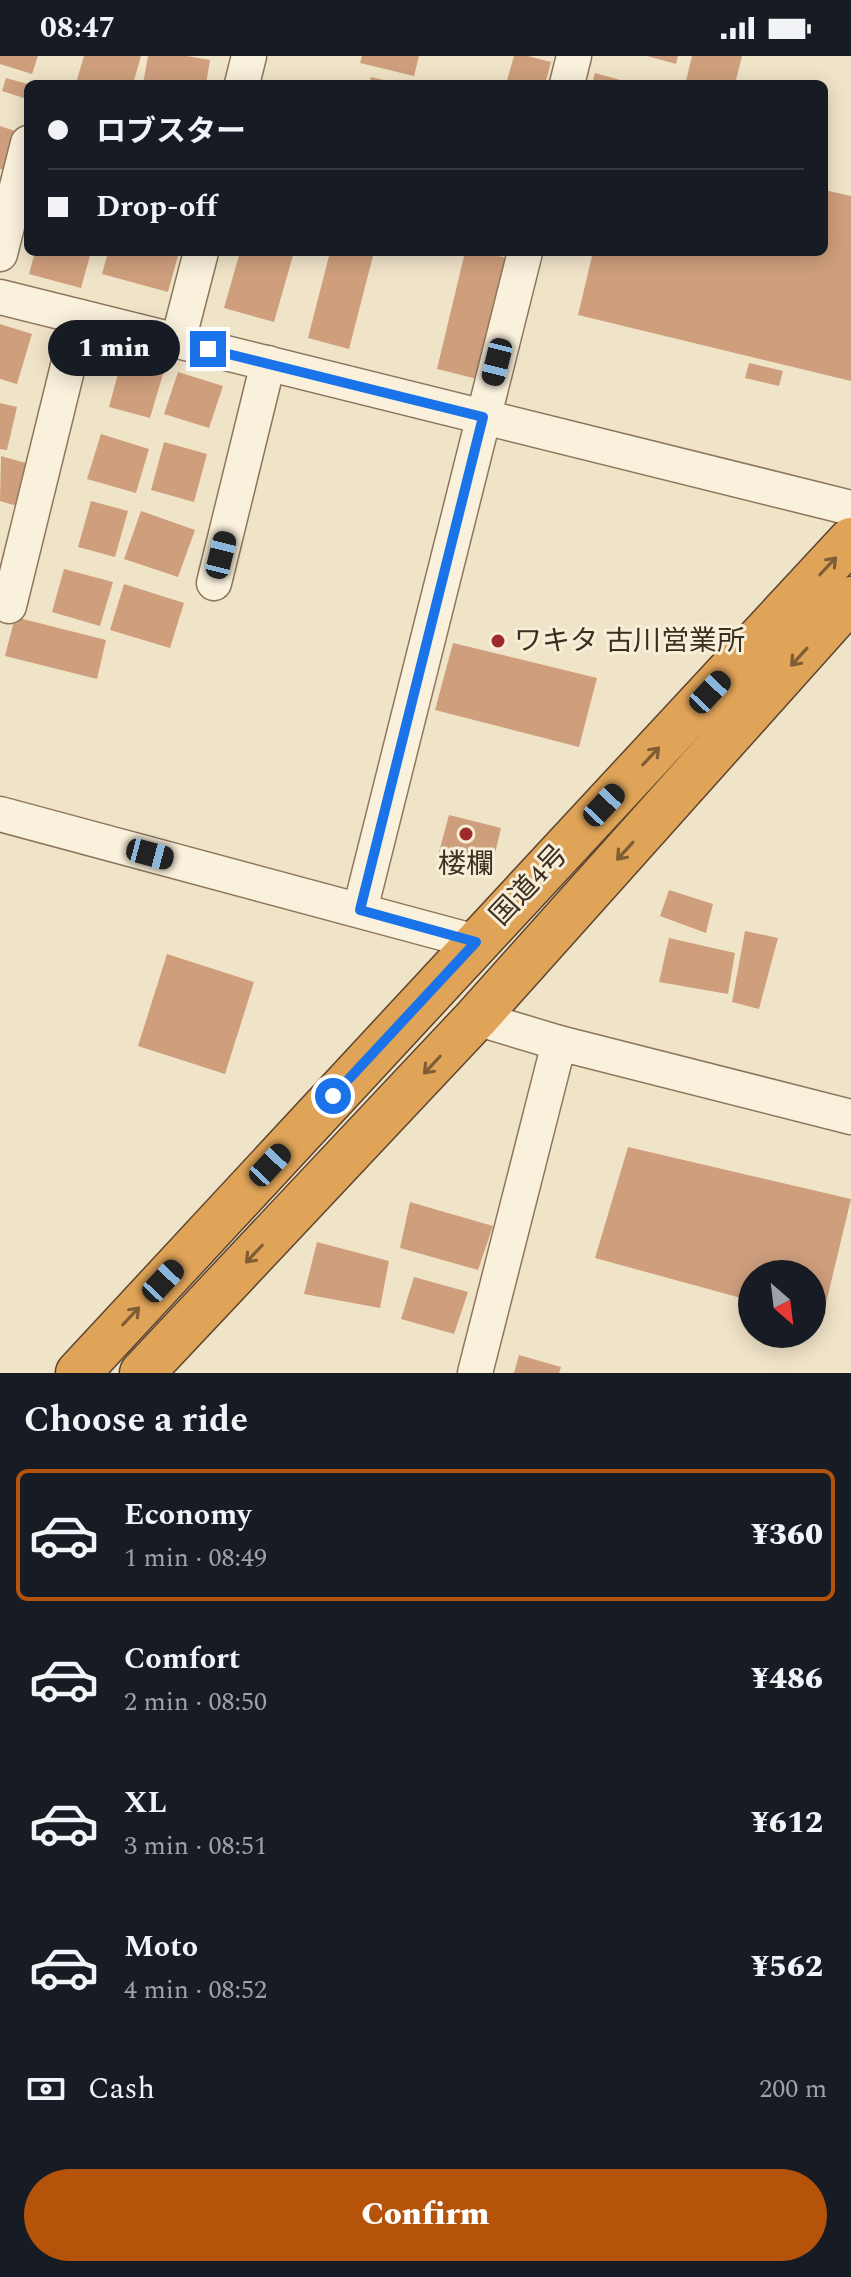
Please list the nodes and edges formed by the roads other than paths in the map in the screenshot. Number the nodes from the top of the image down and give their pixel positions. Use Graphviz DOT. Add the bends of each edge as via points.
graph roads {
  1 [pos="249,56"];
  2 [pos="574,56"];
  3 [pos="243,80"];
  4 [pos="568,80"];
  5 [pos="24,159"];
  6 [pos="0,254"];
  7 [pos="200,256"];
  8 [pos="524,256"];
  9 [pos="0,297"];
  10 [pos="80,317"];
  11 [pos="178,341"];
  12 [pos="268,363"];
  13 [pos="483,417"];
  14 [pos="851,508"];
  15 [pos="851,540"];
  16 [pos="214,583"];
  17 [pos="851,599"];
  18 [pos="9,606"];
  19 [pos="0,814"];
  20 [pos="360,910"];
  21 [pos="476,942"];
  22 [pos="476,1018"];
  23 [pos="559,1043"];
  24 [pos="851,1117"];
  25 [pos="78,1373"];
  26 [pos="142,1373"];
  27 [pos="475,1373"];
  1 -- 3 [label="street"];
  2 -- 4 [label="street"];
  5 -- 6 [label="street"];
  7 -- 11 [label="street"];
  8 -- 13 [label="street"];
  9 -- 10 [label="street"];
  10 -- 11 [label="street"];
  10 -- 18 [label="street"];
  11 -- 12 [label="street"];
  12 -- 13 [label="street"];
  12 -- 16 [label="street"];
  13 -- 14 [label="street"];
  13 -- 20 [label="street"];
  21 -- 15 [label="highway, 国道4号, one-way"];
  17 -- 22 [label="highway, 国道4号, one-way"];
  19 -- 20 [label="street"];
  20 -- 21 [label="street"];
  25 -- 21 [label="highway, 国道4号, one-way"];
  22 -- 23 [label="street"];
  22 -- 26 [label="highway, 国道4号, one-way"];
  23 -- 24 [label="street"];
  23 -- 27 [label="street"];
}
